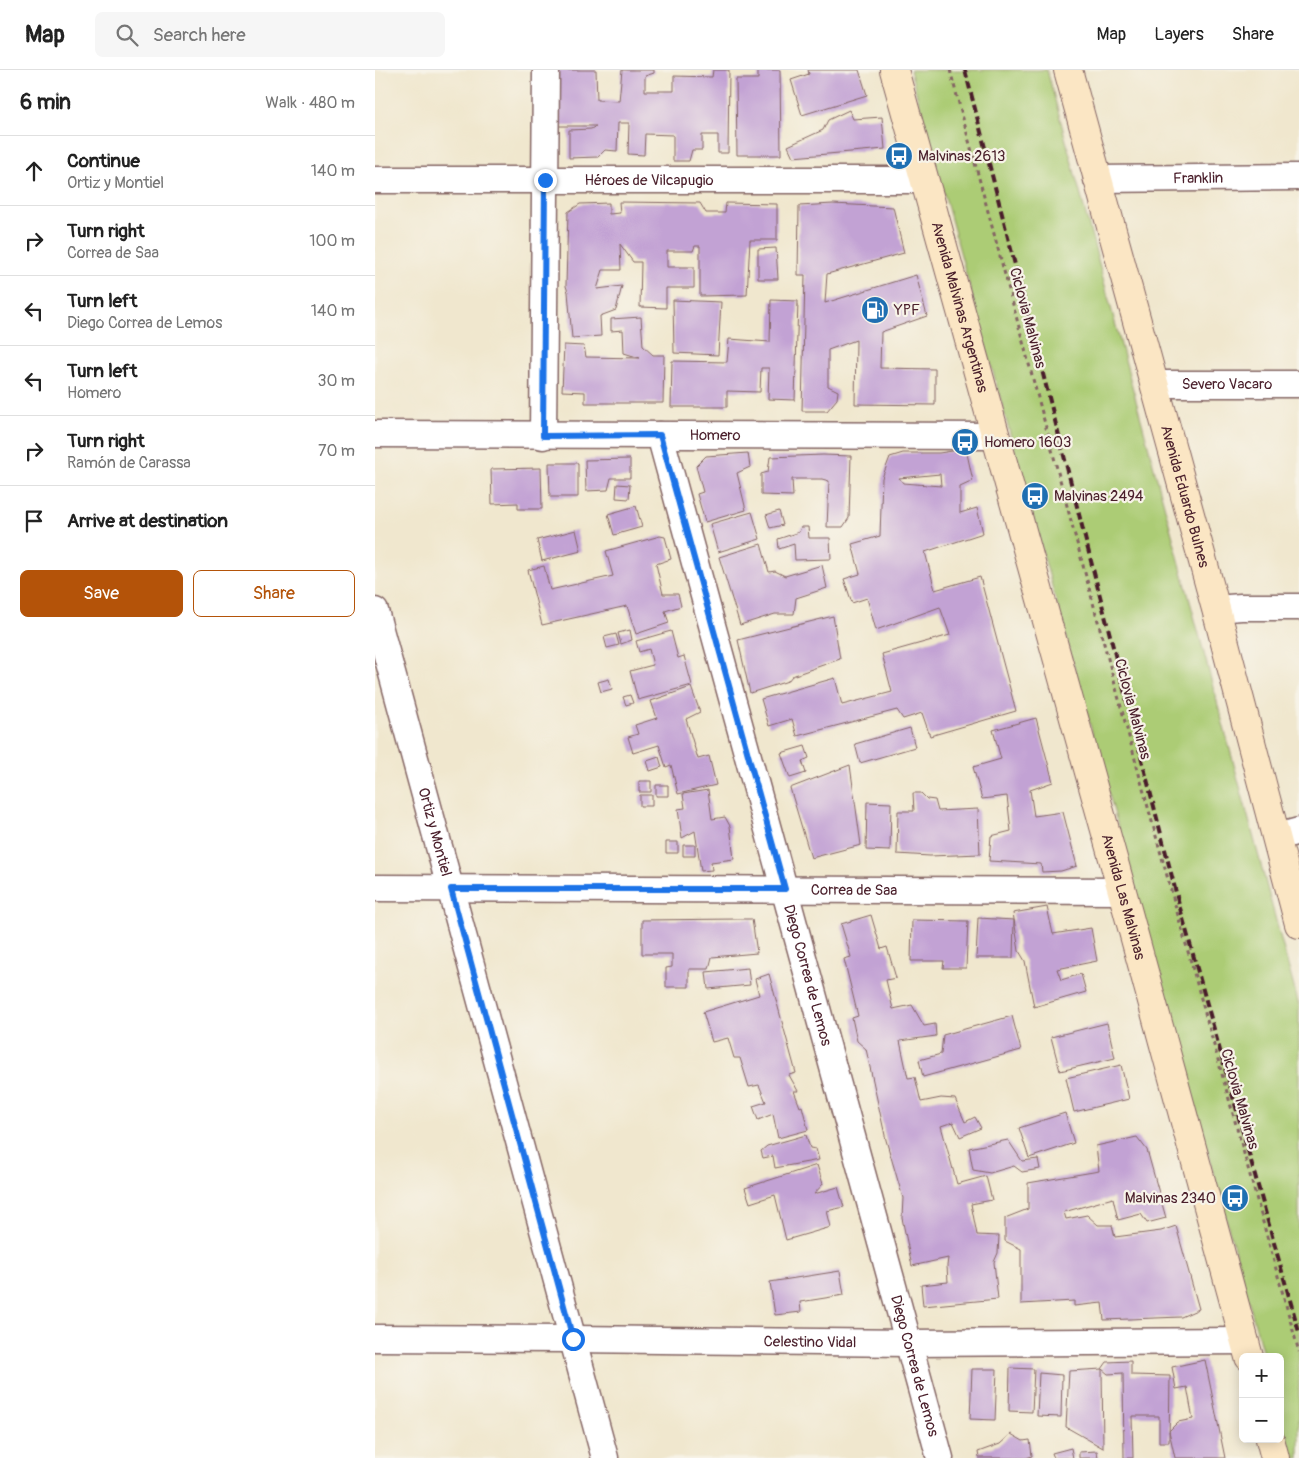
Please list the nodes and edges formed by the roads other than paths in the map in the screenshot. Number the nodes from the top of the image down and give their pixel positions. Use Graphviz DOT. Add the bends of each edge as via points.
graph roads {
  1 [pos="546,70"];
  2 [pos="894,70"];
  3 [pos="1069,70"];
  4 [pos="1299,177"];
  5 [pos="1097,179"];
  6 [pos="375,180"];
  7 [pos="545,180"];
  8 [pos="923,180"];
  9 [pos="1155,384"];
  10 [pos="1299,384"];
  11 [pos="375,434"];
  12 [pos="660,435"];
  13 [pos="543,436"];
  14 [pos="995,436"];
  15 [pos="1299,606"];
  16 [pos="1217,609"];
  17 [pos="375,611"];
  18 [pos="1288,834"];
  19 [pos="375,888"];
  20 [pos="451,889"];
  21 [pos="785,889"];
  22 [pos="1122,891"];
  23 [pos="1299,924"];
  24 [pos="375,1338"];
  25 [pos="573,1339"];
  26 [pos="908,1343"];
  27 [pos="1247,1349"];
  28 [pos="1271,1443"];
  29 [pos="605,1458"];
  30 [pos="940,1458"];
  31 [pos="1275,1458"];
  1 -- 7 [label="street"];
  2 -- 8 [label="main road"];
  3 -- 5 [label="main road, Avenida Eduardo Bulnes"];
  4 -- 5 [label="street, Franklin"];
  5 -- 9 [label="main road, Avenida Eduardo Bulnes"];
  6 -- 7 [label="street, Héroes de Vilcapugio"];
  7 -- 8 [label="street, Héroes de Vilcapugio"];
  7 -- 13 [label="street"];
  8 -- 14 [label="main road, Avenida Malvinas Argentinas"];
  9 -- 10 [label="street, Severo Vacaro"];
  9 -- 16 [label="main road, Avenida Eduardo Bulnes"];
  11 -- 13 [label="street, Homero"];
  12 -- 13 [label="street, Homero"];
  12 -- 14 [label="street, Homero"];
  12 -- 21 [label="street, Diego Correa de Lemos"];
  14 -- 22 [label="main road, Avenida Las Malvinas"];
  15 -- 16 [label="street"];
  16 -- 18 [label="main road, Avenida Eduardo Bulnes"];
  17 -- 20 [label="street, Ortiz y Montiel"];
  18 -- 23 [label="main road, Avenida Eduardo Bulnes"];
  19 -- 20 [label="street, Correa de Saa"];
  20 -- 21 [label="street, Correa de Saa"];
  20 -- 25 [label="street, Ortiz y Montiel"];
  21 -- 22 [label="street, Correa de Saa"];
  21 -- 26 [label="street, Diego Correa de Lemos"];
  22 -- 27 [label="main road, Avenida Las Malvinas"];
  24 -- 25 [label="street, Celestino Vidal"];
  25 -- 26 [label="street, Celestino Vidal"];
  25 -- 29 [label="street, Ortiz y Montiel"];
  26 -- 27 [label="street, Celestino Vidal"];
  26 -- 30 [label="street, Diego Correa de Lemos"];
  28 -- 31 [label="main road"];
}
